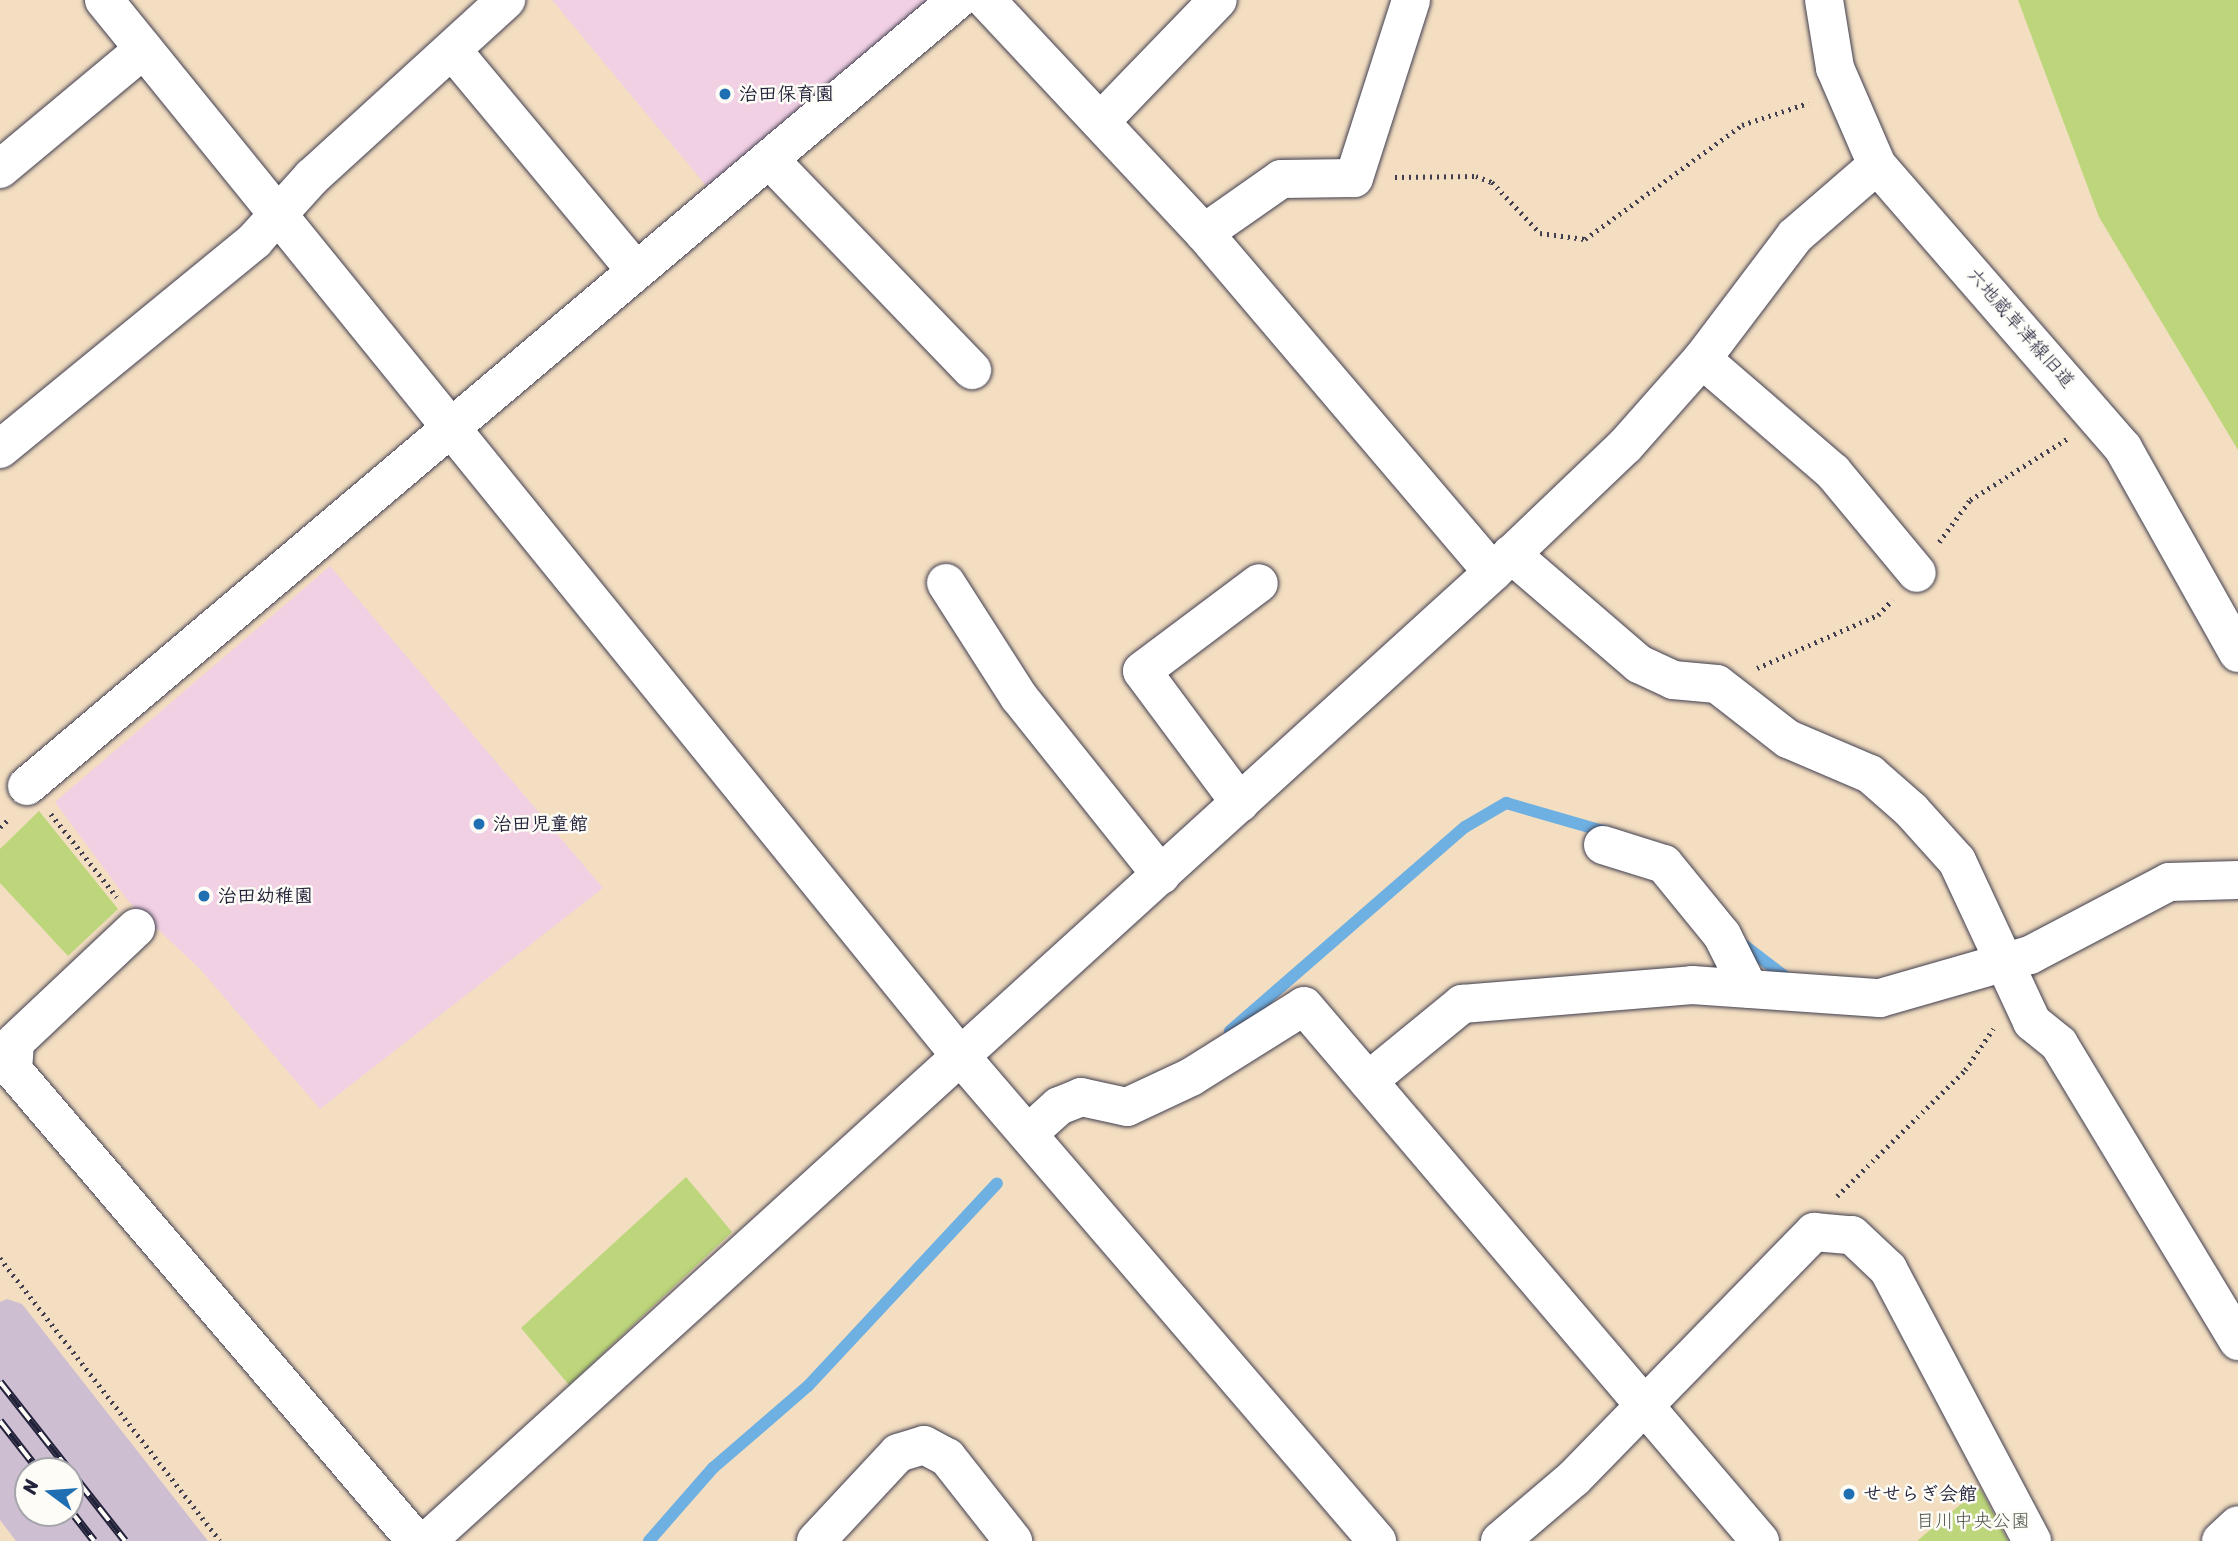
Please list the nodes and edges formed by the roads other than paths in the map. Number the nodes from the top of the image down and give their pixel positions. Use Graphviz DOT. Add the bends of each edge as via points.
graph roads {
  1 [pos="104,0"];
  2 [pos="506,0"];
  3 [pos="1218,0"];
  4 [pos="1411,0"];
  5 [pos="1824,0"];
  6 [pos="981,1"];
  7 [pos="144,49"];
  8 [pos="452,50"];
  9 [pos="1101,121"];
  10 [pos="769,159"];
  11 [pos="1877,165"];
  12 [pos="0,169"];
  13 [pos="280,214"];
  14 [pos="1204,233"];
  15 [pos="635,270"];
  16 [pos="1702,359"];
  17 [pos="972,370"];
  18 [pos="452,423"];
  19 [pos="0,449"];
  20 [pos="1502,563"];
  21 [pos="1917,573"];
  22 [pos="946,583"];
  23 [pos="1259,583"];
  24 [pos="2238,653"];
  25 [pos="27,786"];
  26 [pos="1240,803"];
  27 [pos="1603,845"];
  28 [pos="1161,875"];
  29 [pos="2238,880"];
  30 [pos="136,928"];
  31 [pos="2013,979"];
  32 [pos="1749,989"];
  33 [pos="962,1058"];
  34 [pos="1368,1081"];
  35 [pos="1029,1133"];
  36 [pos="2238,1341"];
  37 [pos="1645,1405"];
  38 [pos="2238,1525"];
  39 [pos="416,1541"];
  40 [pos="426,1541"];
  41 [pos="816,1541"];
  42 [pos="1013,1541"];
  43 [pos="1377,1541"];
  44 [pos="1500,1541"];
  45 [pos="1760,1541"];
  46 [pos="2032,1541"];
  47 [pos="2221,1541"];
  1 -- 7 [label="street"];
  2 -- 8 [label="street"];
  3 -- 9 [label="street"];
  4 -- 14 [label="street" via="1354,178 1281,179"];
  5 -- 11 [label="street, 六地蔵草津線旧道" via="1845,91"];
  6 -- 9 [label="street"];
  6 -- 10 [label="street"];
  7 -- 12 [label="street"];
  7 -- 13 [label="street"];
  8 -- 13 [label="street"];
  8 -- 15 [label="street"];
  9 -- 14 [label="street"];
  10 -- 15 [label="street"];
  10 -- 17 [label="street"];
  11 -- 16 [label="street" via="1795,236"];
  11 -- 24 [label="street, 六地蔵草津線旧道" via="2123,448"];
  13 -- 18 [label="street"];
  13 -- 19 [label="street"];
  14 -- 20 [label="street"];
  15 -- 18 [label="street"];
  16 -- 20 [label="street" via="1625,446"];
  16 -- 21 [label="street" via="1833,472"];
  18 -- 25 [label="street"];
  18 -- 33 [label="street"];
  20 -- 26 [label="street"];
  20 -- 31 [label="street" via="1639,663 1673,680 1717,684 1788,739 1870,774 1956,861"];
  22 -- 28 [label="street" via="1020,697"];
  23 -- 26 [label="street" via="1142,671"];
  26 -- 28 [label="street"];
  27 -- 32 [label="street" via="1664,863 1722,935"];
  28 -- 33 [label="street"];
  29 -- 31 [label="street" via="2169,882"];
  30 -- 39 [label="street" via="15,1042 13,1070"];
  31 -- 32 [label="street" via="1880,998"];
  31 -- 36 [label="street" via="2032,1022 2059,1044"];
  32 -- 34 [label="street" via="1692,985 1462,1004"];
  33 -- 35 [label="street"];
  33 -- 40 [label="street"];
  34 -- 35 [label="street" via="1304,1006 1191,1077 1127,1107 1082,1097 1059,1106"];
  34 -- 37 [label="street"];
  35 -- 43 [label="street"];
  37 -- 44 [label="street"];
  37 -- 45 [label="street"];
  37 -- 46 [label="street" via="1814,1232 1852,1235 1888,1269"];
  38 -- 47 [label="street"];
  41 -- 42 [label="street" via="898,1453 924,1445 947,1457"];
}
